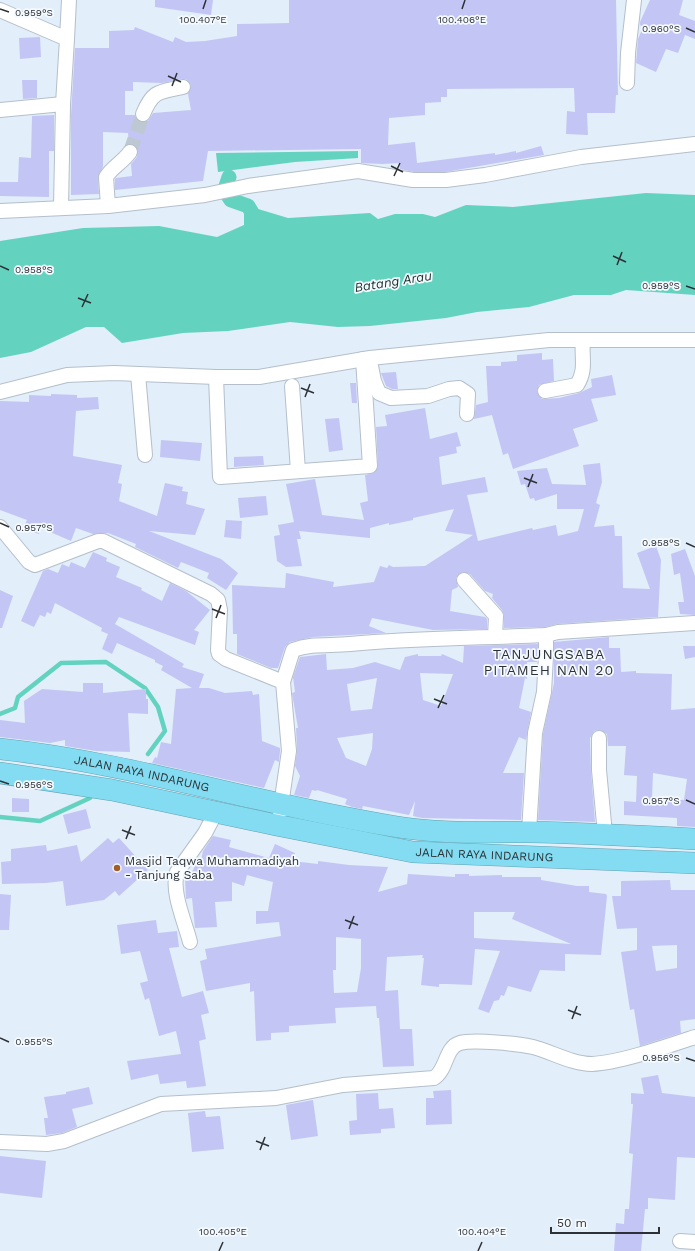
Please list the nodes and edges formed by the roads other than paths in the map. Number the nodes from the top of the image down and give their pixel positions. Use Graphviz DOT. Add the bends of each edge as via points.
graph roads {
  1 [pos="69,0"];
  2 [pos="634,0"];
  3 [pos="0,10"];
  4 [pos="67,39"];
  5 [pos="627,83"];
  6 [pos="183,87"];
  7 [pos="63,104"];
  8 [pos="0,110"];
  9 [pos="143,114"];
  10 [pos="695,144"];
  11 [pos="130,152"];
  12 [pos="108,206"];
  13 [pos="61,207"];
  14 [pos="0,211"];
  15 [pos="583,340"];
  16 [pos="695,340"];
  17 [pos="367,358"];
  18 [pos="138,374"];
  19 [pos="216,378"];
  20 [pos="292,386"];
  21 [pos="545,391"];
  22 [pos="0,392"];
  23 [pos="467,414"];
  24 [pos="145,454"];
  25 [pos="298,471"];
  26 [pos="0,527"];
  27 [pos="464,580"];
  28 [pos="695,623"];
  29 [pos="546,635"];
  30 [pos="495,637"];
  31 [pos="284,682"];
  32 [pos="599,738"];
  33 [pos="0,749"];
  34 [pos="0,773"];
  35 [pos="282,805"];
  36 [pos="216,812"];
  37 [pos="276,825"];
  38 [pos="529,832"];
  39 [pos="604,834"];
  40 [pos="695,839"];
  41 [pos="695,863"];
  42 [pos="190,942"];
  43 [pos="695,1037"];
  44 [pos="0,1142"];
  45 [pos="680,1240"];
  46 [pos="695,1242"];
  1 -- 4 [label="street"];
  2 -- 5 [label="street"];
  3 -- 4 [label="street"];
  4 -- 7 [label="street"];
  6 -- 9 [label="street" via="154,94"];
  7 -- 8 [label="street"];
  7 -- 13 [label="street"];
  10 -- 12 [label="street" via="581,157 446,180 413,180 358,170 204,195"];
  11 -- 12 [label="street" via="106,177"];
  12 -- 13 [label="street"];
  13 -- 14 [label="street"];
  15 -- 16 [label="street"];
  15 -- 17 [label="street" via="549,340"];
  15 -- 21 [label="street" via="581,353 584,366 582,378 577,385"];
  17 -- 19 [label="street" via="259,377"];
  17 -- 23 [label="street" via="379,393 391,398 428,396 459,388 468,394"];
  17 -- 25 [label="street" via="370,466"];
  18 -- 19 [label="street"];
  18 -- 22 [label="street" via="67,375"];
  18 -- 24 [label="street"];
  19 -- 25 [label="street" via="220,477"];
  20 -- 25 [label="street"];
  26 -- 31 [label="street" via="29,562 35,565 103,541 211,594 218,600 220,610 219,654"];
  27 -- 30 [label="street" via="496,616"];
  28 -- 29 [label="street" via="558,632"];
  29 -- 30 [label="street"];
  29 -- 38 [label="street" via="544,692 535,733"];
  30 -- 31 [label="street" via="303,646 293,650"];
  31 -- 35 [label="street" via="289,751"];
  32 -- 39 [label="street"];
  33 -- 35 [label="highway, JALAN RAYA INDARUNG" via="148,773"];
  34 -- 36 [label="highway, JALAN RAYA INDARUNG" via="112,790"];
  35 -- 37 [label="street"];
  35 -- 38 [label="highway, JALAN RAYA INDARUNG" via="392,826 446,832"];
  36 -- 37 [label="highway, JALAN RAYA INDARUNG"];
  36 -- 42 [label="street" via="175,879 176,892"];
  37 -- 41 [label="highway, JALAN RAYA INDARUNG" via="413,852"];
  38 -- 39 [label="highway, JALAN RAYA INDARUNG"];
  39 -- 40 [label="highway, JALAN RAYA INDARUNG"];
  43 -- 44 [label="street" via="611,1061 591,1064 532,1047 461,1042 451,1050 439,1075 434,1078 343,1085 276,1098 161,1104 64,1142"];
  45 -- 46 [label="street"];
}
